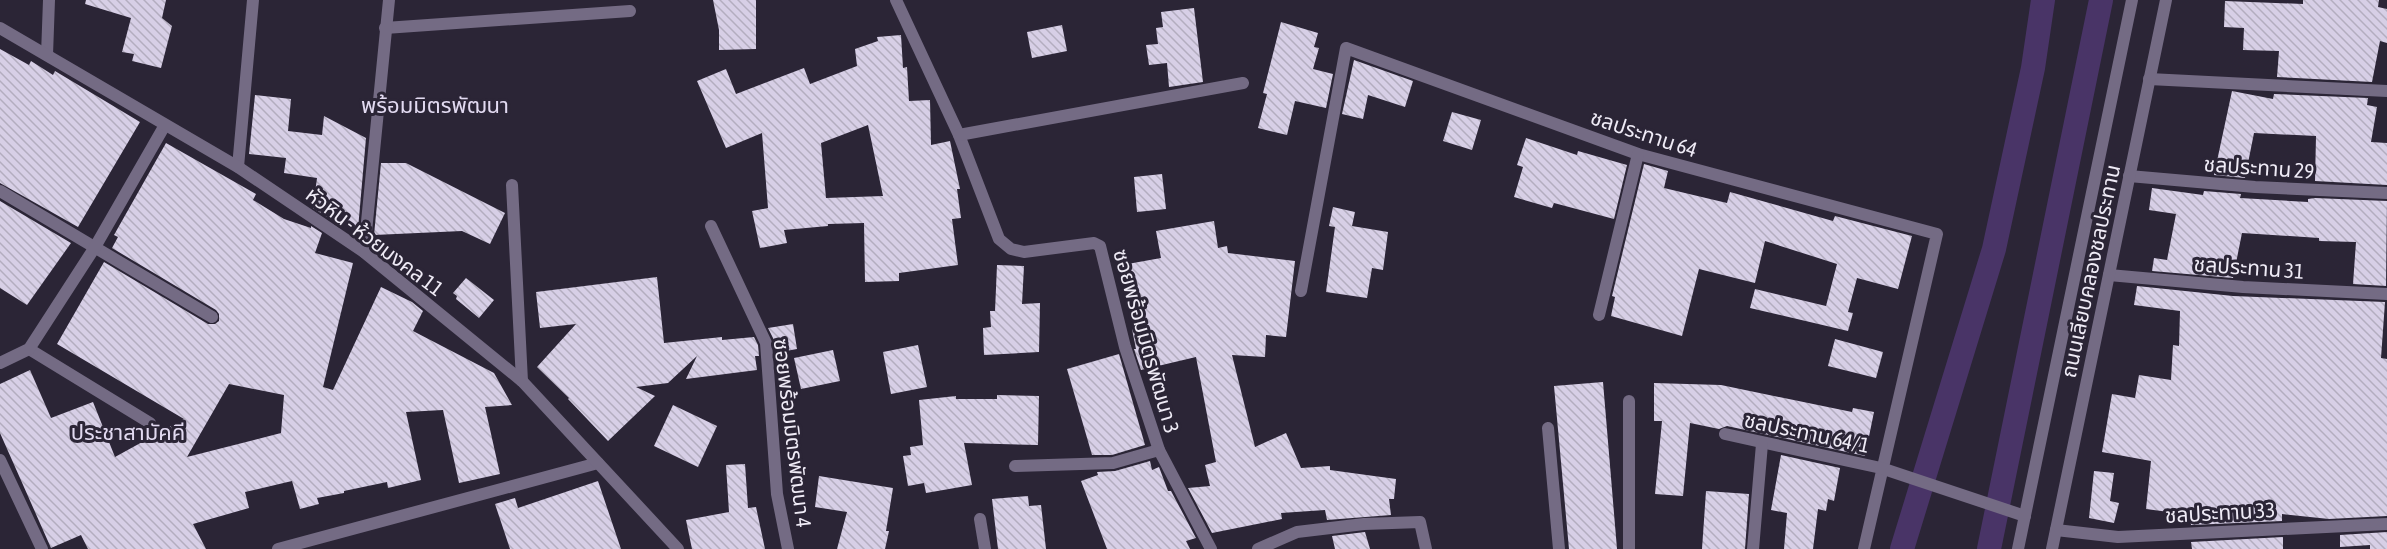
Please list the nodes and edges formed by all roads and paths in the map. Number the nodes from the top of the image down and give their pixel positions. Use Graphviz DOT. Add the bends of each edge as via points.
graph roads {
  1 [pos="49,0"];
  2 [pos="253,0"];
  3 [pos="389,0"];
  4 [pos="896,0"];
  5 [pos="2132,0"];
  6 [pos="2166,0"];
  7 [pos="630,11"];
  8 [pos="0,28"];
  9 [pos="385,28"];
  10 [pos="47,55"];
  11 [pos="2149,80"];
  12 [pos="1243,83"];
  13 [pos="2387,91"];
  14 [pos="165,125"];
  15 [pos="959,135"];
  16 [pos="1638,154"];
  17 [pos="238,167"];
  18 [pos="2129,177"];
  19 [pos="512,185"];
  20 [pos="0,191"];
  21 [pos="2387,194"];
  22 [pos="711,226"];
  23 [pos="95,247"];
  24 [pos="364,252"];
  25 [pos="2109,275"];
  26 [pos="1301,291"];
  27 [pos="2387,294"];
  28 [pos="1599,315"];
  29 [pos="212,317"];
  30 [pos="29,349"];
  31 [pos="0,363"];
  32 [pos="522,381"];
  33 [pos="1629,401"];
  34 [pos="150,423"];
  35 [pos="1548,428"];
  36 [pos="1725,434"];
  37 [pos="1762,444"];
  38 [pos="1159,450"];
  39 [pos="0,460"];
  40 [pos="598,463"];
  41 [pos="1015,466"];
  42 [pos="1881,468"];
  43 [pos="2025,516"];
  44 [pos="980,519"];
  45 [pos="2387,524"];
  46 [pos="2056,530"];
  47 [pos="42,549"];
  48 [pos="278,549"];
  49 [pos="678,549"];
  50 [pos="788,549"];
  51 [pos="985,549"];
  52 [pos="1211,549"];
  53 [pos="1258,549"];
  54 [pos="1426,549"];
  55 [pos="1559,549"];
  56 [pos="1629,549"];
  57 [pos="1753,549"];
  58 [pos="1864,549"];
  59 [pos="2018,549"];
  60 [pos="2052,549"];
  1 -- 10 [label="street"];
  2 -- 17 [label="street"];
  3 -- 9 [label="street"];
  4 -- 15 [label="street, ซอยพร้อมมิตรพัฒนา 3"];
  5 -- 43 [label="street, ถนนเลียบคลองชลประทาน"];
  6 -- 11 [label="street, ถนนเลียบคลองชลประทาน"];
  7 -- 9 [label="street"];
  8 -- 10 [label="street, หัวหิน - ห้วยมงคล 11"];
  9 -- 24 [label="street"];
  10 -- 14 [label="street, หัวหิน - ห้วยมงคล 11"];
  11 -- 13 [label="street"];
  11 -- 18 [label="street, ถนนเลียบคลองชลประทาน"];
  12 -- 15 [label="street"];
  14 -- 17 [label="street, หัวหิน - ห้วยมงคล 11"];
  14 -- 23 [label="street"];
  15 -- 38 [label="street, ซอยพร้อมมิตรพัฒนา 3" via="999,239 1011,249 1024,252 1094,243 1100,246 1125,347"];
  16 -- 26 [label="street, ชลประทาน 64" via="1346,48"];
  16 -- 28 [label="street"];
  16 -- 42 [label="street, ชลประทาน 64" via="1937,234"];
  17 -- 24 [label="street, หัวหิน - ห้วยมงคล 11"];
  18 -- 21 [label="street, ชลประทาน 29"];
  18 -- 25 [label="street, ถนนเลียบคลองชลประทาน"];
  19 -- 32 [label="street"];
  20 -- 23 [label="street"];
  22 -- 50 [label="street, ซอยพร้อมมิตรพัฒนา 4" via="766,343 777,494"];
  23 -- 29 [label="street"];
  23 -- 30 [label="street"];
  24 -- 32 [label="street, หัวหิน - ห้วยมงคล 11"];
  25 -- 27 [label="street, ชลประทาน 31"];
  25 -- 46 [label="street, ถนนเลียบคลองชลประทาน"];
  30 -- 31 [label="street"];
  30 -- 34 [label="street"];
  32 -- 40 [label="street, หัวหิน - ห้วยมงคล 11"];
  33 -- 56 [label="street"];
  35 -- 55 [label="street"];
  36 -- 37 [label="street, ชลประทาน 64/1"];
  37 -- 42 [label="street, ชลประทาน 64/1"];
  37 -- 57 [label="street"];
  38 -- 41 [label="street" via="1113,463"];
  38 -- 52 [label="street, ซอยพร้อมมิตรพัฒนา 3"];
  39 -- 47 [label="street"];
  40 -- 48 [label="street"];
  40 -- 49 [label="street, หัวหิน - ห้วยมงคล 11"];
  42 -- 43 [label="street, ชลประทาน 64/1"];
  42 -- 58 [label="street"];
  43 -- 59 [label="street, ถนนเลียบคลองชลประทาน"];
  44 -- 51 [label="street"];
  45 -- 46 [label="street, ชลประทาน 33" via="2118,537"];
  46 -- 60 [label="street, ถนนเลียบคลองชลประทาน"];
  53 -- 54 [label="street" via="1297,532 1420,522"];
}
